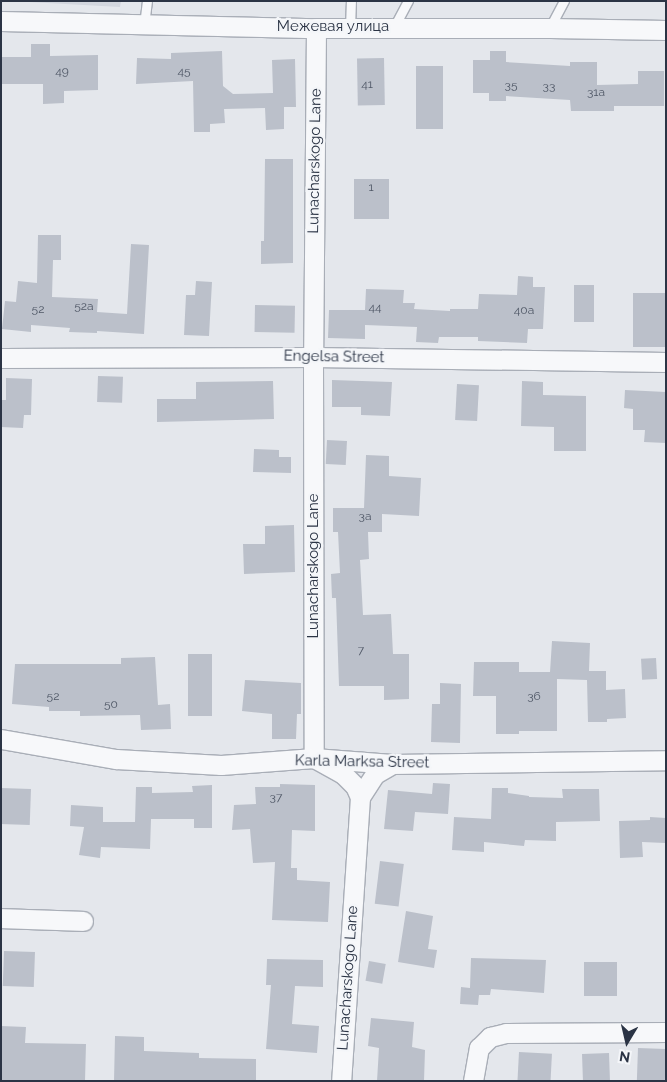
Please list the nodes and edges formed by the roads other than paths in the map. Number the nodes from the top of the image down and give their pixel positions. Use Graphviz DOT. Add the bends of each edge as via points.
graph roads {
  1 [pos="147,1"];
  2 [pos="352,1"];
  3 [pos="408,1"];
  4 [pos="564,1"];
  5 [pos="1,22"];
  6 [pos="144,25"];
  7 [pos="394,27"];
  8 [pos="316,28"];
  9 [pos="350,28"];
  10 [pos="550,28"];
  11 [pos="666,30"];
  12 [pos="313,357"];
  13 [pos="1,358"];
  14 [pos="666,362"];
  15 [pos="1,739"];
  16 [pos="314,758"];
  17 [pos="666,760"];
  18 [pos="392,764"];
  19 [pos="360,797"];
  20 [pos="1,918"];
  21 [pos="83,921"];
  22 [pos="666,1032"];
  23 [pos="341,1081"];
  24 [pos="474,1081"];
  1 -- 6 [label="lane"];
  2 -- 9 [label="lane"];
  3 -- 7 [label="lane"];
  4 -- 10 [label="lane"];
  5 -- 6 [label="street, Межевая улица"];
  6 -- 8 [label="street, Межевая улица"];
  7 -- 9 [label="street, Межевая улица"];
  7 -- 10 [label="street, Межевая улица"];
  8 -- 9 [label="street, Межевая улица"];
  8 -- 12 [label="street, Lunacharskogo Lane"];
  10 -- 11 [label="street, Межевая улица"];
  12 -- 13 [label="street, Engelsa Street"];
  12 -- 14 [label="street, Engelsa Street"];
  12 -- 16 [label="street, Lunacharskogo Lane"];
  15 -- 16 [label="street, Karla Marksa Street" via="116,759 221,765"];
  16 -- 18 [label="street, Karla Marksa Street"];
  16 -- 19 [label="street" via="344,774"];
  17 -- 18 [label="street, Karla Marksa Street"];
  18 -- 19 [label="street" via="375,774"];
  19 -- 23 [label="street, Lunacharskogo Lane"];
  20 -- 21 [label="street"];
  22 -- 24 [label="street" via="506,1033 490,1037 479,1048"];
}
